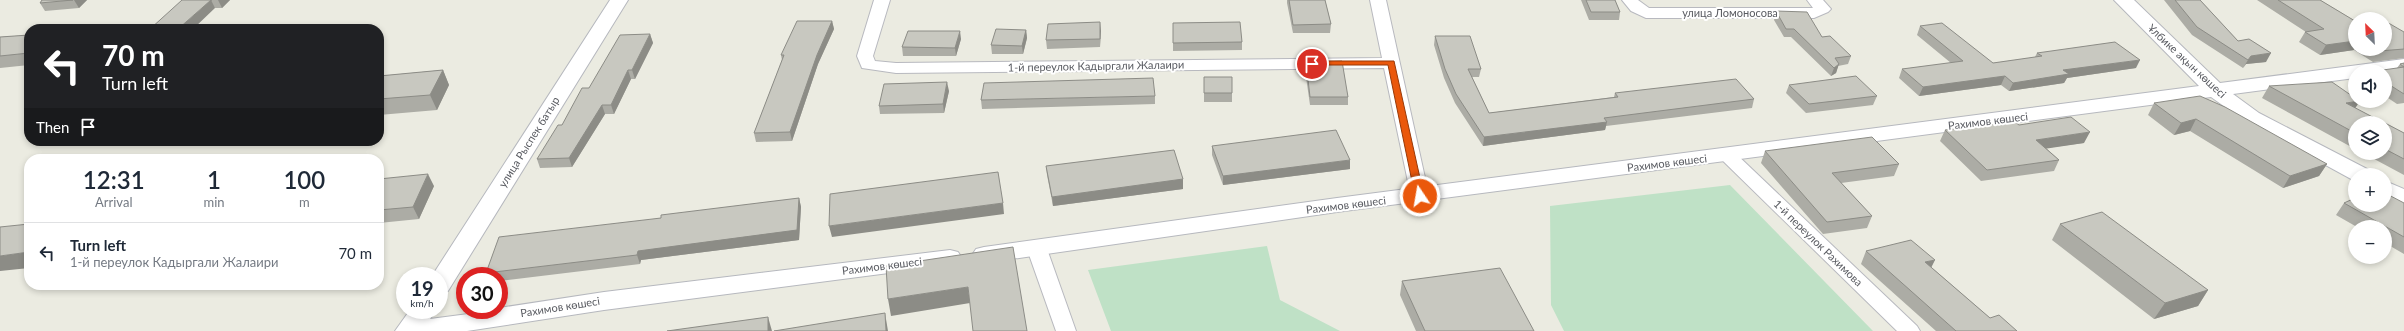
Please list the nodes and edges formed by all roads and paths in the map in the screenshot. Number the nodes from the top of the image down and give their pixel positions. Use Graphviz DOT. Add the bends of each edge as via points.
graph roads {
  1 [pos="619,0"];
  2 [pos="882,0"];
  3 [pos="1378,0"];
  4 [pos="1630,0"];
  5 [pos="1815,0"];
  6 [pos="2123,0"];
  7 [pos="1391,63"];
  8 [pos="2404,65"];
  9 [pos="2392,67"];
  10 [pos="2348,73"];
  11 [pos="2217,92"];
  12 [pos="1727,155"];
  13 [pos="2348,168"];
  14 [pos="2392,192"];
  15 [pos="1420,196"];
  16 [pos="2404,198"];
  17 [pos="1037,249"];
  18 [pos="448,271"];
  19 [pos="417,319"];
  20 [pos="409,331"];
  21 [pos="1066,331"];
  22 [pos="1910,331"];
  1 -- 18 [label="street, улица Рыспек батыр"];
  2 -- 7 [label="street, 1-й переулок Кадыргали Жалаири" via="865,56 868,65 896,68"];
  3 -- 7 [label="street"];
  4 -- 5 [label="street, улица Ломоносова" via="1636,8 1646,13 1814,13 1822,9"];
  6 -- 11 [label="street, Ұлбике ақын көшесі"];
  7 -- 15 [label="street"];
  8 -- 9 [label="street"];
  10 -- 11 [label="street, Рахимов көшесі"];
  11 -- 12 [label="street, Рахимов көшесі"];
  11 -- 13 [label="street, Ұлбике ақын көшесі" via="2252,117"];
  12 -- 15 [label="street, Рахимов көшесі"];
  12 -- 22 [label="street, 1-й переулок Рахимова"];
  14 -- 16 [label="street"];
  15 -- 17 [label="street, Рахимов көшесі" via="1337,205"];
  17 -- 20 [label="street, Рахимов көшесі" via="888,264 604,300"];
  17 -- 21 [label="street"];
  19 -- 20 [label="street"];
}
